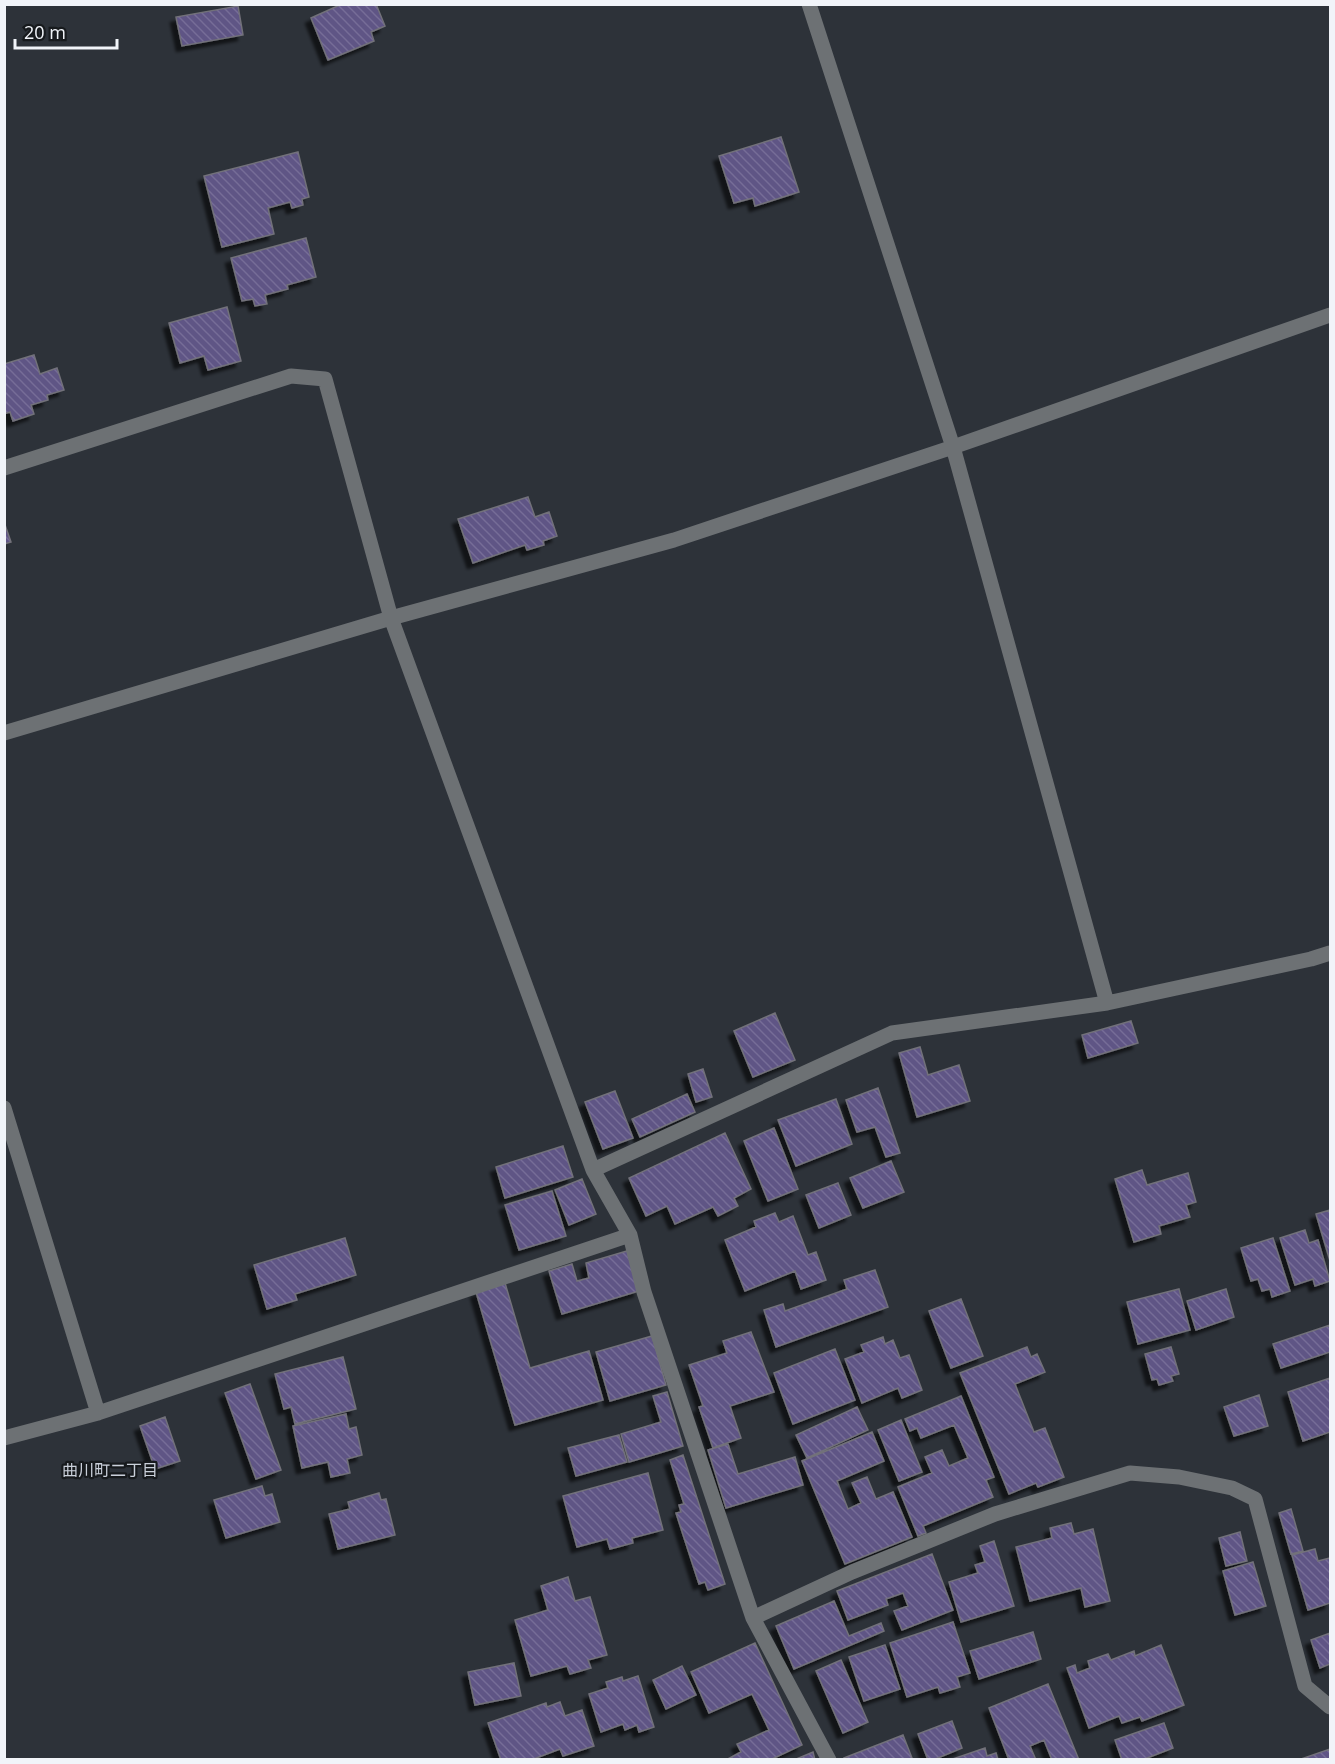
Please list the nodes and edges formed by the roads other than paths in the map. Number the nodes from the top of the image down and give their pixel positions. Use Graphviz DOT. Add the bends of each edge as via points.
graph roads {
  1 [pos="809,4"];
  2 [pos="1330,315"];
  3 [pos="953,447"];
  4 [pos="4,468"];
  5 [pos="391,618"];
  6 [pos="4,733"];
  7 [pos="1330,953"];
  8 [pos="1107,1003"];
  9 [pos="4,1108"];
  10 [pos="593,1170"];
  11 [pos="630,1234"];
  12 [pos="98,1413"];
  13 [pos="4,1438"];
  14 [pos="753,1618"];
  15 [pos="1330,1707"];
  16 [pos="829,1760"];
  1 -- 3 [label="street"];
  2 -- 3 [label="street"];
  3 -- 5 [label="street" via="674,540"];
  3 -- 8 [label="street"];
  4 -- 5 [label="street" via="291,376 325,379"];
  5 -- 6 [label="street"];
  5 -- 10 [label="street"];
  7 -- 8 [label="street"];
  8 -- 10 [label="street" via="892,1033"];
  9 -- 12 [label="street"];
  10 -- 11 [label="street"];
  11 -- 12 [label="street"];
  11 -- 14 [label="street" via="644,1292"];
  12 -- 13 [label="street"];
  14 -- 15 [label="street" via="852,1572 995,1514 1130,1473 1179,1477 1232,1488 1255,1499 1305,1686"];
  14 -- 16 [label="street"];
}
